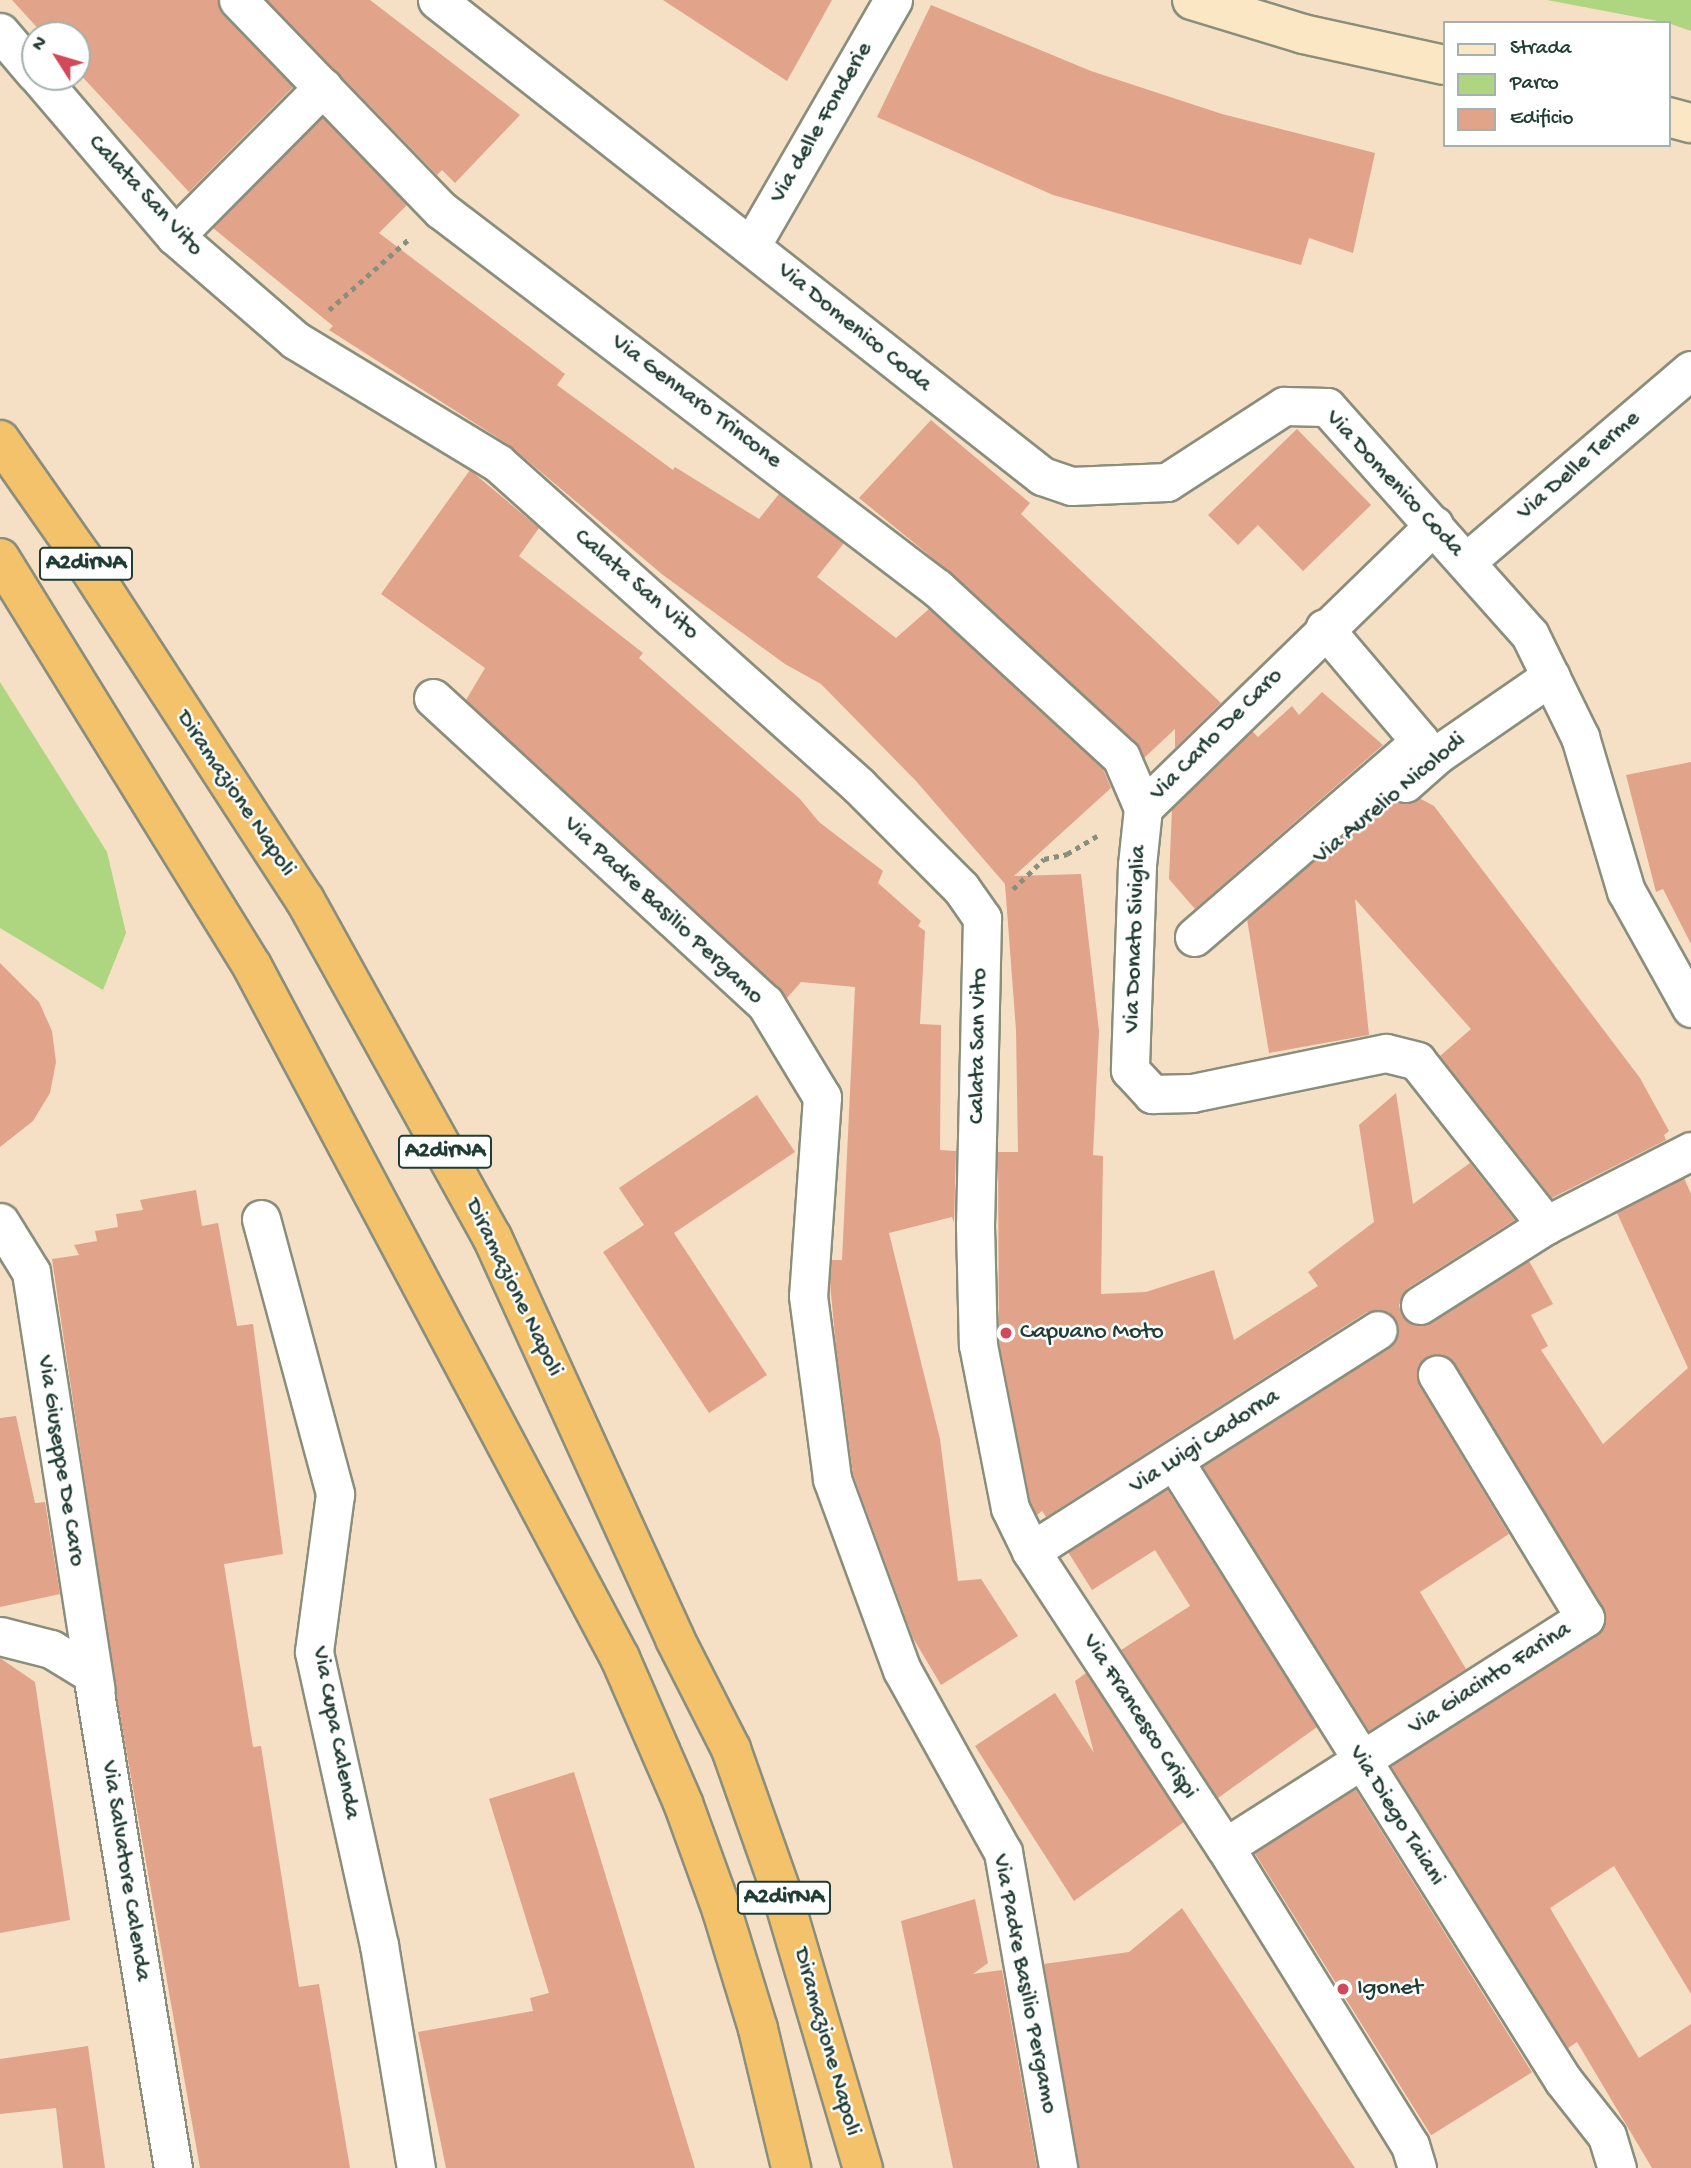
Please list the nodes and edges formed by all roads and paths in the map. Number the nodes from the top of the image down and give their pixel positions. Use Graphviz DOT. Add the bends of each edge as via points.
graph roads {
  1 [pos="239,0"];
  2 [pos="437,0"];
  3 [pos="893,0"];
  4 [pos="1192,0"];
  5 [pos="0,32"];
  6 [pos="21,57"];
  7 [pos="1442,65"];
  8 [pos="323,87"];
  9 [pos="50,91"];
  10 [pos="1670,117"];
  11 [pos="1691,122"];
  12 [pos="441,210"];
  13 [pos="175,236"];
  14 [pos="751,246"];
  15 [pos="295,340"];
  16 [pos="1691,370"];
  17 [pos="0,440"];
  18 [pos="1434,525"];
  19 [pos="0,558"];
  20 [pos="1467,561"];
  21 [pos="1324,628"];
  22 [pos="1551,676"];
  23 [pos="433,698"];
  24 [pos="1143,808"];
  25 [pos="982,918"];
  26 [pos="1236,930"];
  27 [pos="1194,937"];
  28 [pos="1691,1008"];
  29 [pos="1691,1151"];
  30 [pos="261,1219"];
  31 [pos="0,1222"];
  32 [pos="1546,1225"];
  33 [pos="975,1226"];
  34 [pos="1420,1305"];
  35 [pos="1378,1330"];
  36 [pos="1437,1374"];
  37 [pos="1175,1462"];
  38 [pos="1031,1551"];
  39 [pos="0,1636"];
  40 [pos="99,1708"];
  41 [pos="1362,1760"];
  42 [pos="1225,1847"];
  43 [pos="173,2168"];
  44 [pos="416,2168"];
  45 [pos="791,2168"];
  46 [pos="863,2168"];
  47 [pos="1058,2168"];
  48 [pos="1417,2168"];
  49 [pos="1617,2168"];
  1 -- 8 [label="street, Via Gennaro Trincone"];
  2 -- 14 [label="street, Via Domenico Coda"];
  3 -- 14 [label="street, Via delle Fonderie"];
  4 -- 7 [label="main road" via="1303,34"];
  5 -- 6 [label="street"];
  8 -- 12 [label="street, Via Gennaro Trincone"];
  8 -- 13 [label="street"];
  9 -- 13 [label="street, Calata San Vito"];
  10 -- 11 [label="main road"];
  12 -- 15 [label="path"];
  12 -- 24 [label="street, Via Gennaro Trincone" via="937,588 1121,757"];
  13 -- 15 [label="street, Calata San Vito"];
  14 -- 18 [label="street, Via Domenico Coda" via="1042,476 1070,486 1167,482 1284,406 1327,407"];
  15 -- 25 [label="street, Calata San Vito" via="498,463 859,786 961,888"];
  16 -- 20 [label="street, Via Delle Terme"];
  17 -- 46 [label="highway, Diramazione Napoli / A2dirNA" via="82,557 305,900 492,1237 740,1774 816,2000"];
  18 -- 20 [label="street, Via Domenico Coda"];
  18 -- 21 [label="street, Via Carlo De Caro"];
  19 -- 45 [label="highway, A2dirNA" via="252,966 620,1658 683,1803 722,1911 758,2028"];
  20 -- 22 [label="street, Via Domenico Coda" via="1530,635"];
  21 -- 24 [label="street, Via Carlo De Caro"];
  21 -- 27 [label="street" via="1420,741"];
  22 -- 26 [label="street, Via Aurelio Nicolodi" via="1438,754"];
  22 -- 28 [label="street, Via Domenico Coda" via="1580,737 1626,891"];
  23 -- 47 [label="street, Via Padre Basilio Pergamo" via="765,1003 822,1097 808,1296 832,1479 902,1670 1003,1852"];
  24 -- 25 [label="path, Via Carlo De Caro" via="1067,854 1044,859"];
  24 -- 32 [label="street, Via Donato Siviglia" via="1130,1070 1152,1094 1179,1094 1386,1054 1417,1061"];
  25 -- 33 [label="street, Calata San Vito"];
  29 -- 32 [label="street"];
  30 -- 44 [label="street, Via Cupa Calenda" via="335,1494 314,1652 379,1945"];
  31 -- 40 [label="street, Via Giuseppe De Caro" via="31,1272"];
  32 -- 34 [label="street"];
  33 -- 38 [label="street, Via Francesco Crispi" via="978,1345 989,1414 1010,1508"];
  35 -- 37 [label="street, Via Luigi Cadorna"];
  36 -- 41 [label="street, Via Giacinto Farina" via="1586,1618"];
  37 -- 38 [label="street, Via Luigi Cadorna"];
  37 -- 41 [label="street, Via Diego Taiani"];
  38 -- 42 [label="street, Via Francesco Crispi"];
  39 -- 40 [label="street, Via Salvatore Calenda" via="51,1649 92,1674"];
  40 -- 43 [label="street, Via Salvatore Calenda"];
  41 -- 42 [label="street, Via Giacinto Farina"];
  41 -- 49 [label="street, Via Diego Taiani" via="1563,2080 1607,2136"];
  42 -- 48 [label="street, Via Francesco Crispi" via="1410,2144"];
}
